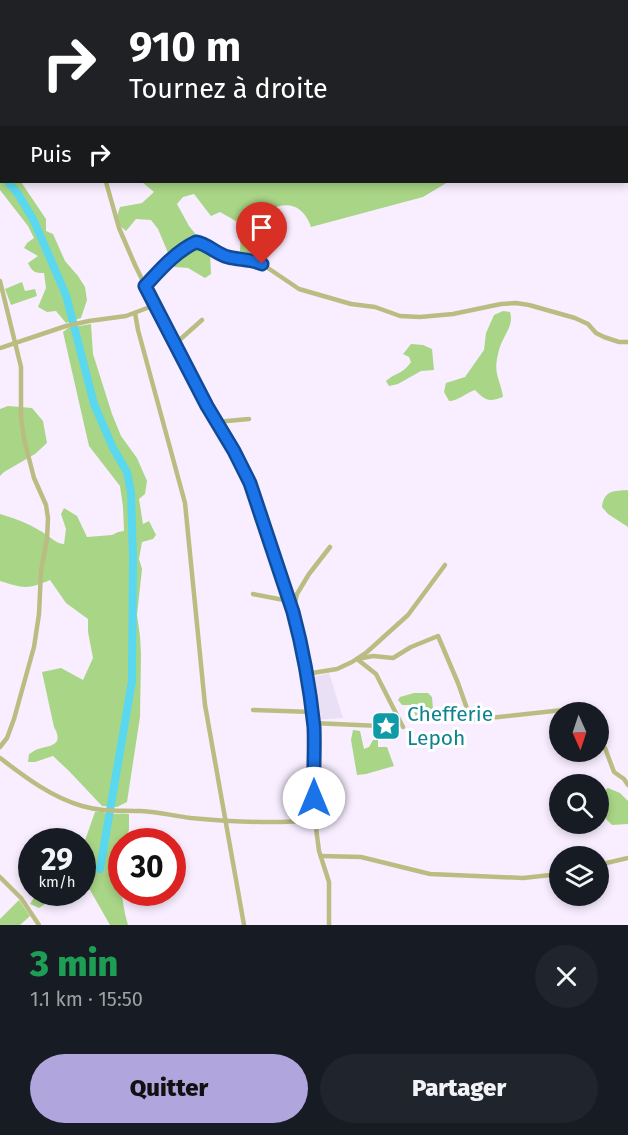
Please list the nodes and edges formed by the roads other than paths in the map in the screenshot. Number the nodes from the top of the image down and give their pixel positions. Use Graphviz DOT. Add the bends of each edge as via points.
graph roads {
  1 [pos="106,183"];
  2 [pos="0,281"];
  3 [pos="145,286"];
  4 [pos="154,305"];
  5 [pos="135,313"];
  6 [pos="202,320"];
  7 [pos="15,342"];
  8 [pos="628,342"];
  9 [pos="175,344"];
  10 [pos="0,348"];
  11 [pos="249,419"];
  12 [pos="216,422"];
  13 [pos="330,547"];
  14 [pos="445,565"];
  15 [pos="253,594"];
  16 [pos="289,602"];
  17 [pos="293,612"];
  18 [pos="357,659"];
  19 [pos="306,674"];
  20 [pos="253,711"];
  21 [pos="312,712"];
  22 [pos="549,712"];
  23 [pos="313,723"];
  24 [pos="380,726"];
  25 [pos="403,727"];
  26 [pos="0,747"];
  27 [pos="0,758"];
  28 [pos="609,759"];
  29 [pos="628,785"];
  30 [pos="315,820"];
  31 [pos="226,821"];
  32 [pos="321,856"];
  33 [pos="628,858"];
  34 [pos="609,862"];
  35 [pos="549,875"];
  36 [pos="0,877"];
  37 [pos="39,925"];
  38 [pos="244,925"];
  39 [pos="329,925"];
  1 -- 3 [label="street" via="123,239"];
  2 -- 7 [label="street"];
  3 -- 4 [label="street"];
  3 -- 8 [label="street" via="181,251 200,242 228,257 262,264 299,289 400,316 453,314 513,303 574,318 604,338"];
  4 -- 5 [label="street"];
  4 -- 9 [label="street"];
  5 -- 7 [label="street" via="66,326"];
  5 -- 31 [label="street" via="185,503 205,705"];
  6 -- 9 [label="street"];
  7 -- 10 [label="street"];
  7 -- 26 [label="street" via="21,368 24,439 48,511 48,525 34,647 14,719"];
  9 -- 12 [label="street"];
  11 -- 12 [label="street"];
  12 -- 16 [label="street" via="250,483"];
  13 -- 17 [label="street" via="297,594"];
  14 -- 18 [label="street" via="408,615"];
  15 -- 16 [label="street"];
  16 -- 17 [label="street"];
  17 -- 19 [label="street"];
  18 -- 19 [label="street" via="337,669"];
  18 -- 22 [label="street" via="393,658 438,636 471,720"];
  18 -- 25 [label="street" via="376,674"];
  19 -- 21 [label="street"];
  20 -- 21 [label="street"];
  21 -- 23 [label="street"];
  23 -- 24 [label="street"];
  23 -- 30 [label="street"];
  27 -- 31 [label="street" via="51,793 82,806"];
  28 -- 29 [label="street" via="614,772"];
  30 -- 31 [label="street"];
  30 -- 32 [label="street"];
  31 -- 38 [label="street"];
  32 -- 35 [label="street" via="361,857 430,874 523,878"];
  32 -- 39 [label="street" via="329,882"];
  33 -- 34 [label="street"];
  36 -- 37 [label="street" via="21,898"];
}
